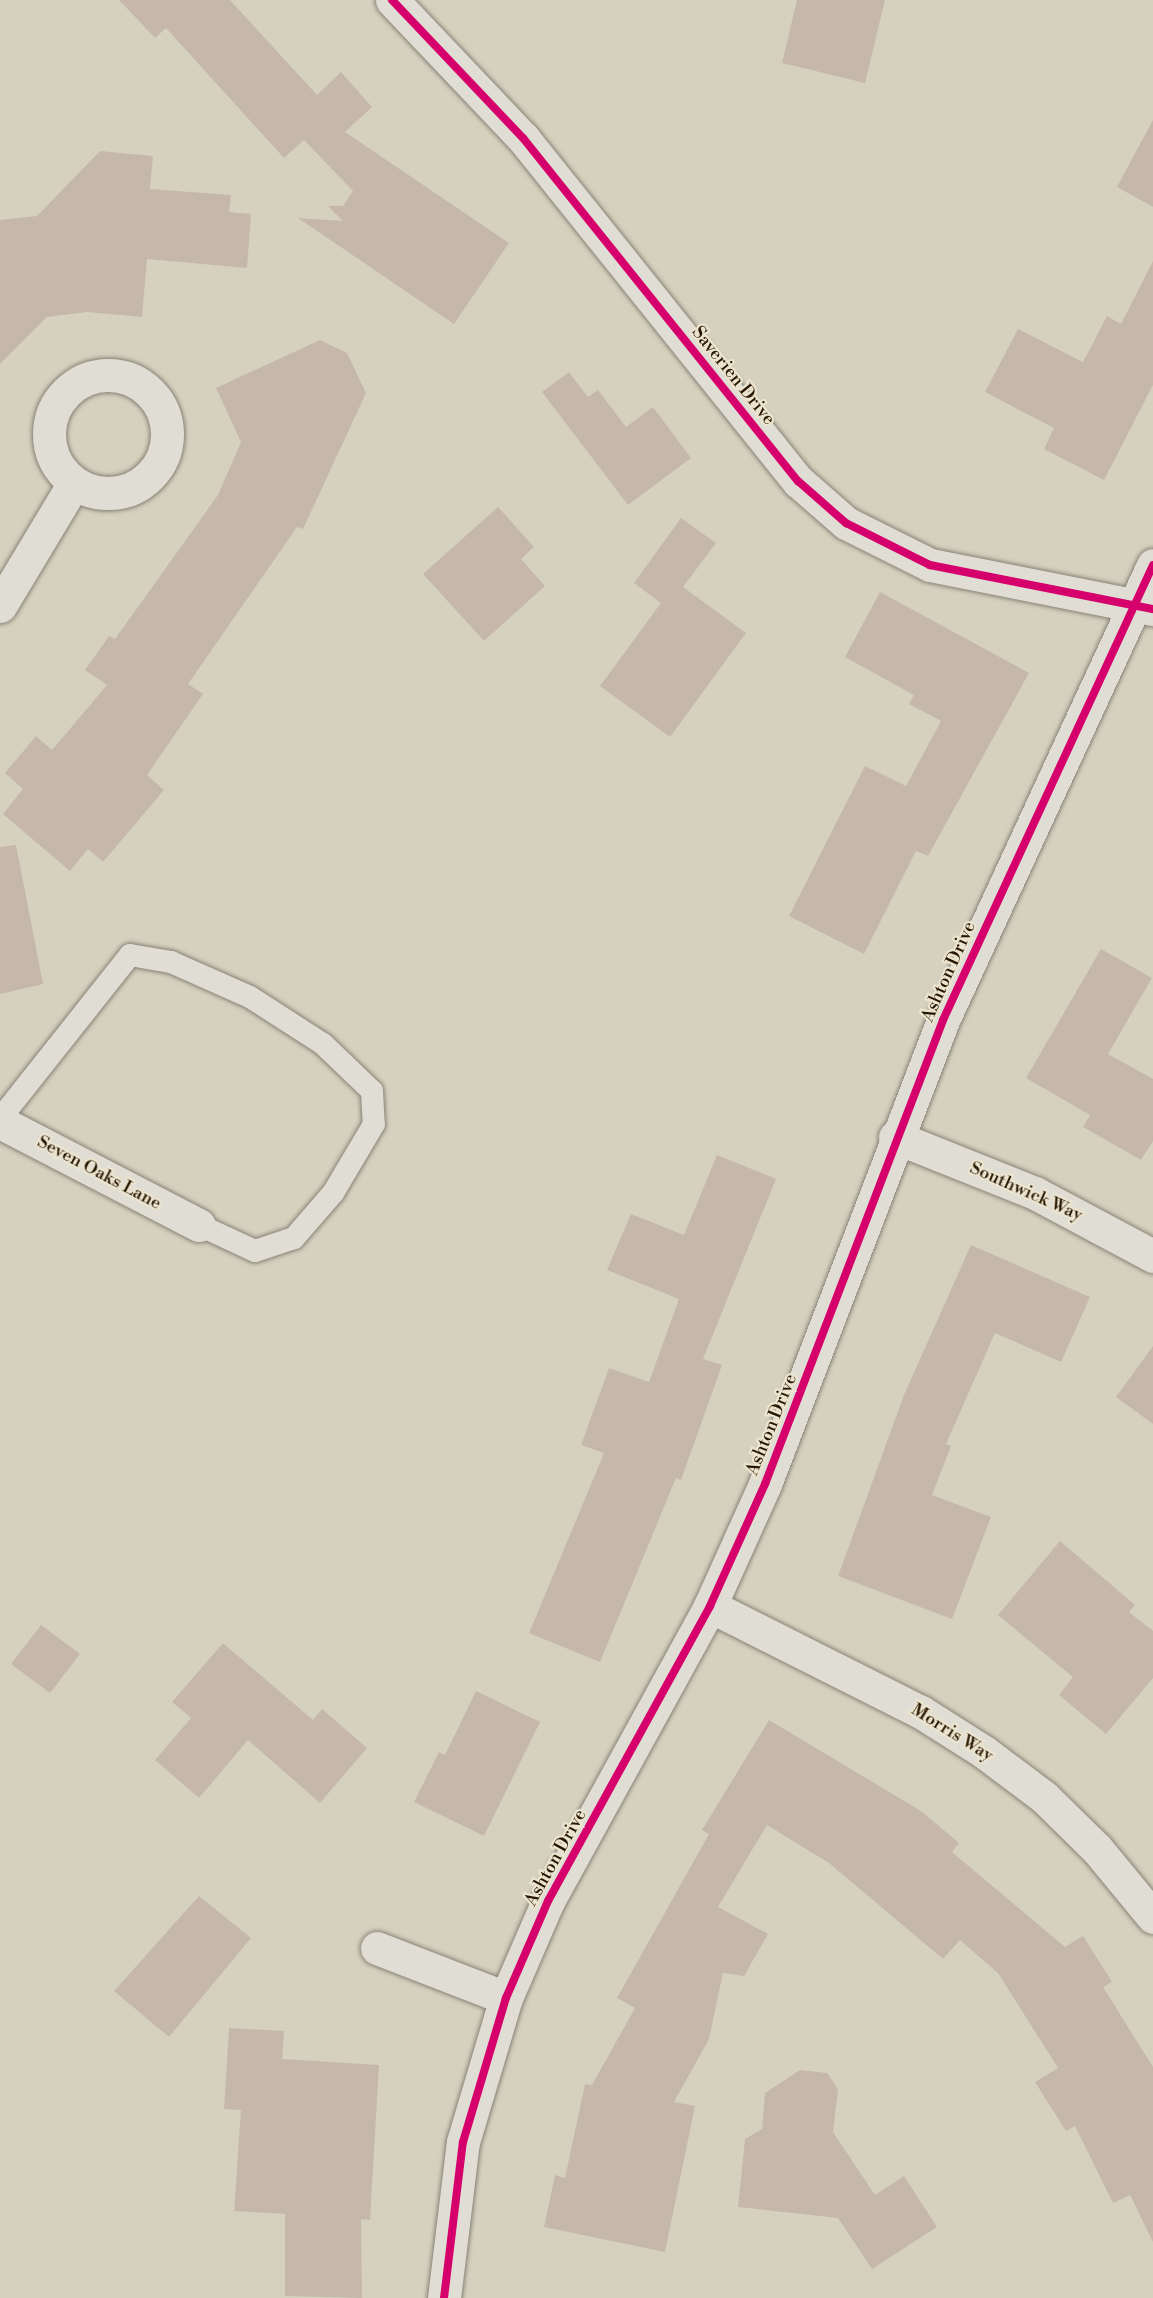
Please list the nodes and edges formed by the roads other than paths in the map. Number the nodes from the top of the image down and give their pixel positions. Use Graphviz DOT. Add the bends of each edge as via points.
graph roads {
  1 [pos="392,0"];
  2 [pos="74,483"];
  3 [pos="1153,565"];
  4 [pos="0,606"];
  5 [pos="1144,606"];
  6 [pos="0,1120"];
  7 [pos="895,1137"];
  8 [pos="199,1225"];
  9 [pos="1153,1256"];
  10 [pos="710,1606"];
  11 [pos="1153,1917"];
  12 [pos="377,1948"];
  13 [pos="506,1998"];
  14 [pos="444,2298"];
  1 -- 5 [label="street, Saverien Drive" via="524,138 798,481 846,523 930,565"];
  2 -- 4 [label="street"];
  3 -- 5 [label="street, Ashton Drive"];
  5 -- 7 [label="street, Ashton Drive" via="943,1020"];
  6 -- 8 [label="street, Seven Oaks Lane"];
  6 -- 8 [label="lane" via="130,955 171,962 250,997 323,1044 372,1091 374,1124 333,1193 294,1238 255,1251"];
  7 -- 9 [label="street, Southwick Way" via="1035,1193"];
  7 -- 10 [label="street, Ashton Drive" via="765,1484"];
  10 -- 11 [label="street, Morris Way" via="921,1712 984,1752 1044,1797 1097,1849"];
  10 -- 13 [label="street, Ashton Drive" via="548,1901"];
  12 -- 13 [label="street"];
  13 -- 14 [label="street, Ashton Drive" via="463,2142 447,2243"];
}
